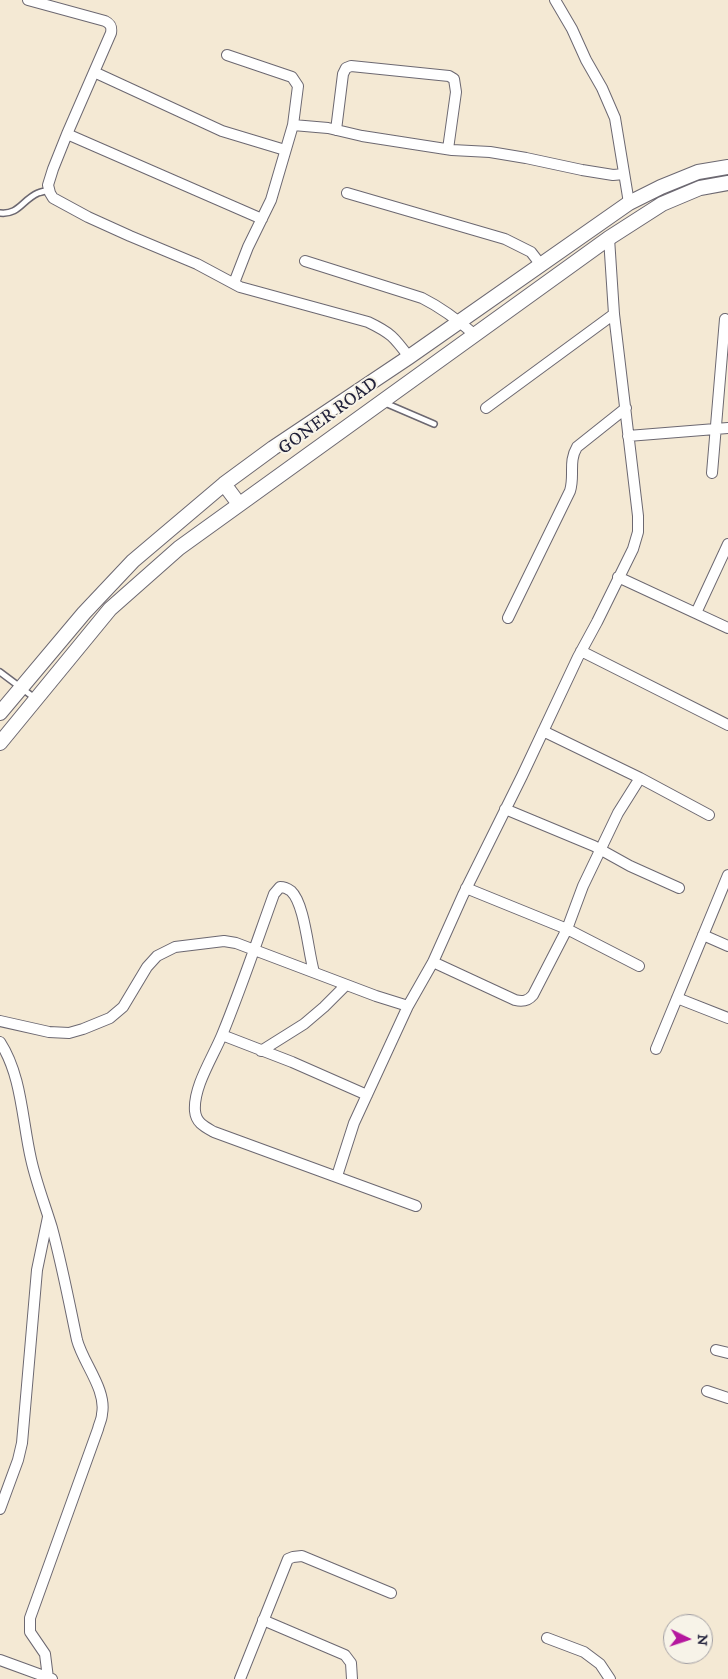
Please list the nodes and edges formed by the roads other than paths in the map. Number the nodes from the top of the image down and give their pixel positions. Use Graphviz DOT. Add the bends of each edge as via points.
graph roads {
  1 [pos="28,0"];
  2 [pos="555,0"];
  3 [pos="228,55"];
  4 [pos="94,72"];
  5 [pos="293,125"];
  6 [pos="336,130"];
  7 [pos="67,134"];
  8 [pos="448,149"];
  9 [pos="285,150"];
  10 [pos="728,167"];
  11 [pos="624,174"];
  12 [pos="728,183"];
  13 [pos="49,190"];
  14 [pos="347,193"];
  15 [pos="629,203"];
  16 [pos="0,212"];
  17 [pos="262,219"];
  18 [pos="634,222"];
  19 [pos="601,223"];
  20 [pos="609,238"];
  21 [pos="306,261"];
  22 [pos="541,265"];
  23 [pos="234,283"];
  24 [pos="614,314"];
  25 [pos="725,319"];
  26 [pos="460,322"];
  27 [pos="474,335"];
  28 [pos="409,357"];
  29 [pos="383,401"];
  30 [pos="486,408"];
  31 [pos="626,408"];
  32 [pos="434,424"];
  33 [pos="716,428"];
  34 [pos="728,428"];
  35 [pos="628,436"];
  36 [pos="712,473"];
  37 [pos="224,484"];
  38 [pos="239,504"];
  39 [pos="728,544"];
  40 [pos="618,577"];
  41 [pos="696,613"];
  42 [pos="508,618"];
  43 [pos="728,628"];
  44 [pos="581,651"];
  45 [pos="0,672"];
  46 [pos="23,688"];
  47 [pos="36,699"];
  48 [pos="0,713"];
  49 [pos="728,726"];
  50 [pos="543,731"];
  51 [pos="1,741"];
  52 [pos="640,778"];
  53 [pos="505,808"];
  54 [pos="709,815"];
  55 [pos="601,850"];
  56 [pos="728,875"];
  57 [pos="466,888"];
  58 [pos="679,888"];
  59 [pos="567,929"];
  60 [pos="703,935"];
  61 [pos="728,946"];
  62 [pos="254,950"];
  63 [pos="433,962"];
  64 [pos="639,966"];
  65 [pos="314,972"];
  66 [pos="346,985"];
  67 [pos="677,998"];
  68 [pos="408,1006"];
  69 [pos="728,1018"];
  70 [pos="0,1021"];
  71 [pos="222,1035"];
  72 [pos="0,1042"];
  73 [pos="656,1049"];
  74 [pos="260,1051"];
  75 [pos="367,1095"];
  76 [pos="337,1176"];
  77 [pos="416,1206"];
  78 [pos="48,1216"];
  79 [pos="716,1350"];
  80 [pos="728,1354"];
  81 [pos="707,1392"];
  82 [pos="728,1398"];
  83 [pos="0,1509"];
  84 [pos="391,1593"];
  85 [pos="263,1620"];
  86 [pos="546,1638"];
  87 [pos="0,1660"];
  88 [pos="50,1678"];
  89 [pos="240,1679"];
  90 [pos="352,1679"];
  91 [pos="610,1679"];
  1 -- 4 [label="street" via="110,24 111,33"];
  2 -- 11 [label="street" via="615,118"];
  3 -- 5 [label="street" via="292,77 298,86"];
  4 -- 7 [label="street"];
  4 -- 9 [label="street" via="222,131"];
  5 -- 6 [label="street"];
  5 -- 9 [label="street"];
  6 -- 8 [label="street"];
  6 -- 8 [label="street" via="346,68 449,76 454,79 456,92"];
  7 -- 13 [label="street"];
  7 -- 17 [label="street"];
  8 -- 11 [label="street" via="526,158 613,175"];
  9 -- 17 [label="street" via="271,200"];
  10 -- 15 [label="street, GONER ROAD" via="698,172"];
  11 -- 15 [label="street"];
  12 -- 18 [label="street, GONER ROAD" via="700,188 662,204"];
  13 -- 16 [label="lane" via="38,193 14,212"];
  13 -- 23 [label="street" via="53,198 88,217"];
  14 -- 22 [label="street" via="505,239 531,252"];
  15 -- 18 [label="street"];
  15 -- 19 [label="street, GONER ROAD"];
  17 -- 23 [label="street"];
  18 -- 20 [label="street, GONER ROAD"];
  19 -- 20 [label="street"];
  19 -- 22 [label="street, GONER ROAD"];
  20 -- 24 [label="street"];
  20 -- 27 [label="street, GONER ROAD"];
  21 -- 26 [label="street" via="422,298"];
  22 -- 26 [label="street, GONER ROAD"];
  23 -- 28 [label="street" via="368,322 387,331"];
  24 -- 30 [label="street"];
  24 -- 31 [label="street"];
  25 -- 33 [label="street"];
  26 -- 27 [label="street"];
  26 -- 28 [label="street, GONER ROAD"];
  27 -- 29 [label="street, GONER ROAD"];
  28 -- 37 [label="street, GONER ROAD"];
  29 -- 32 [label="lane"];
  29 -- 38 [label="street, GONER ROAD"];
  31 -- 35 [label="street"];
  31 -- 42 [label="street" via="572,455 570,491"];
  33 -- 34 [label="street"];
  33 -- 35 [label="street"];
  33 -- 36 [label="street"];
  35 -- 40 [label="street" via="638,532"];
  37 -- 38 [label="street"];
  37 -- 46 [label="street, GONER ROAD" via="133,561 84,613"];
  38 -- 47 [label="street, GONER ROAD" via="179,548 110,609"];
  39 -- 41 [label="street"];
  40 -- 41 [label="street"];
  40 -- 44 [label="street"];
  41 -- 43 [label="street"];
  44 -- 49 [label="street"];
  44 -- 50 [label="street"];
  45 -- 46 [label="lane"];
  46 -- 47 [label="lane"];
  46 -- 48 [label="street, GONER ROAD"];
  47 -- 51 [label="street, GONER ROAD"];
  50 -- 52 [label="street"];
  50 -- 53 [label="street"];
  52 -- 54 [label="street"];
  52 -- 55 [label="street" via="618,813"];
  53 -- 55 [label="street"];
  53 -- 57 [label="street"];
  55 -- 58 [label="street"];
  55 -- 59 [label="street"];
  56 -- 60 [label="street"];
  57 -- 59 [label="street"];
  57 -- 63 [label="street"];
  59 -- 63 [label="street" via="529,1000 515,1000"];
  59 -- 64 [label="street"];
  60 -- 61 [label="street"];
  60 -- 67 [label="street"];
  62 -- 65 [label="street"];
  62 -- 65 [label="street" via="274,894 280,887 286,887 300,904"];
  62 -- 70 [label="street" via="224,941 175,947 157,956 123,1007 110,1018 69,1033"];
  62 -- 71 [label="street"];
  63 -- 68 [label="street"];
  65 -- 66 [label="street"];
  66 -- 68 [label="street"];
  66 -- 74 [label="street" via="304,1024"];
  67 -- 69 [label="street"];
  67 -- 73 [label="street"];
  68 -- 75 [label="street"];
  71 -- 74 [label="street"];
  71 -- 76 [label="street" via="197,1091 196,1118 214,1132"];
  72 -- 78 [label="street" via="9,1056 19,1091 25,1133"];
  74 -- 75 [label="street"];
  75 -- 76 [label="street"];
  76 -- 77 [label="street"];
  78 -- 83 [label="street" via="37,1270 22,1443"];
  78 -- 88 [label="street" via="79,1348 103,1404 98,1429 30,1618 30,1632 45,1654"];
  79 -- 80 [label="street"];
  81 -- 82 [label="street"];
  84 -- 85 [label="street" via="302,1556 293,1557 285,1565"];
  85 -- 89 [label="street"];
  85 -- 90 [label="street" via="345,1655 351,1663"];
  86 -- 91 [label="street" via="584,1652 600,1664"];
  87 -- 88 [label="street"];
}
